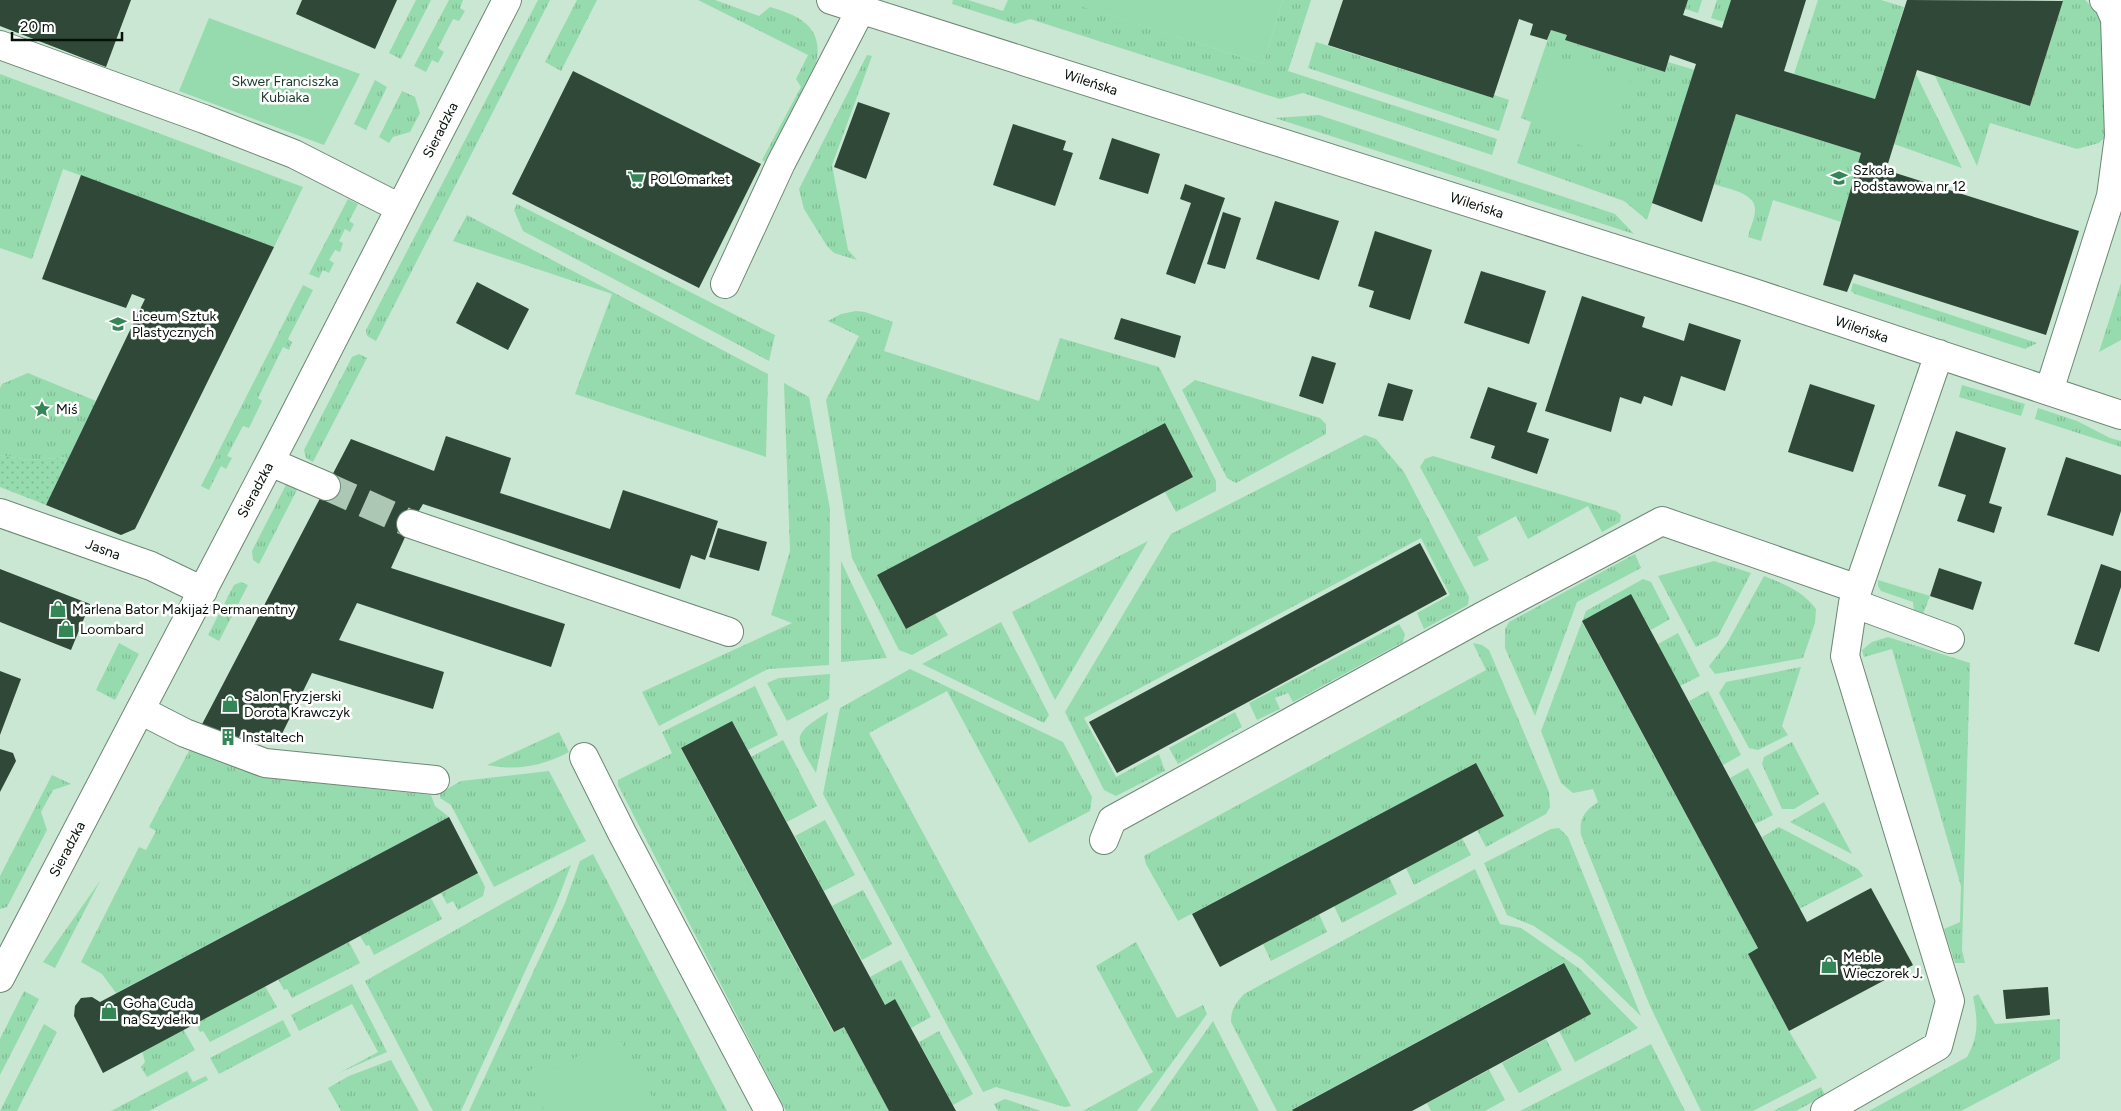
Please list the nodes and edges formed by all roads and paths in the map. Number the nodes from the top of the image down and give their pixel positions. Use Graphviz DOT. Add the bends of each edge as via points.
graph roads {
  1 [pos="507,0"];
  2 [pos="831,0"];
  3 [pos="2104,0"];
  4 [pos="861,9"];
  5 [pos="0,45"];
  6 [pos="400,208"];
  7 [pos="724,284"];
  8 [pos="1939,354"];
  9 [pos="2049,391"];
  10 [pos="2121,415"];
  11 [pos="270,462"];
  12 [pos="326,486"];
  13 [pos="0,513"];
  14 [pos="411,524"];
  15 [pos="203,591"];
  16 [pos="1855,596"];
  17 [pos="728,632"];
  18 [pos="1950,639"];
  19 [pos="140,710"];
  20 [pos="584,757"];
  21 [pos="435,780"];
  22 [pos="1104,840"];
  23 [pos="0,978"];
  24 [pos="769,1111"];
  25 [pos="1826,1111"];
  1 -- 6 [label="street, Sieradzka"];
  2 -- 4 [label="street, Wileńska"];
  3 -- 9 [label="street" via="2116,19 2119,136 2111,196"];
  4 -- 7 [label="street" via="781,162"];
  4 -- 8 [label="street, Wileńska"];
  5 -- 6 [label="street" via="294,154"];
  6 -- 11 [label="street, Sieradzka"];
  8 -- 9 [label="street, Wileńska"];
  8 -- 16 [label="street"];
  9 -- 10 [label="street, Wileńska"];
  11 -- 12 [label="street"];
  11 -- 15 [label="street, Sieradzka"];
  13 -- 15 [label="street, Jasna" via="151,566"];
  14 -- 17 [label="street"];
  15 -- 19 [label="street, Sieradzka"];
  16 -- 18 [label="street"];
  16 -- 22 [label="street" via="1662,521 1112,820"];
  16 -- 25 [label="street" via="1845,656 1950,1001 1938,1046"];
  19 -- 21 [label="street" via="185,733 265,763"];
  19 -- 23 [label="street, Sieradzka"];
  20 -- 24 [label="street"];
}
